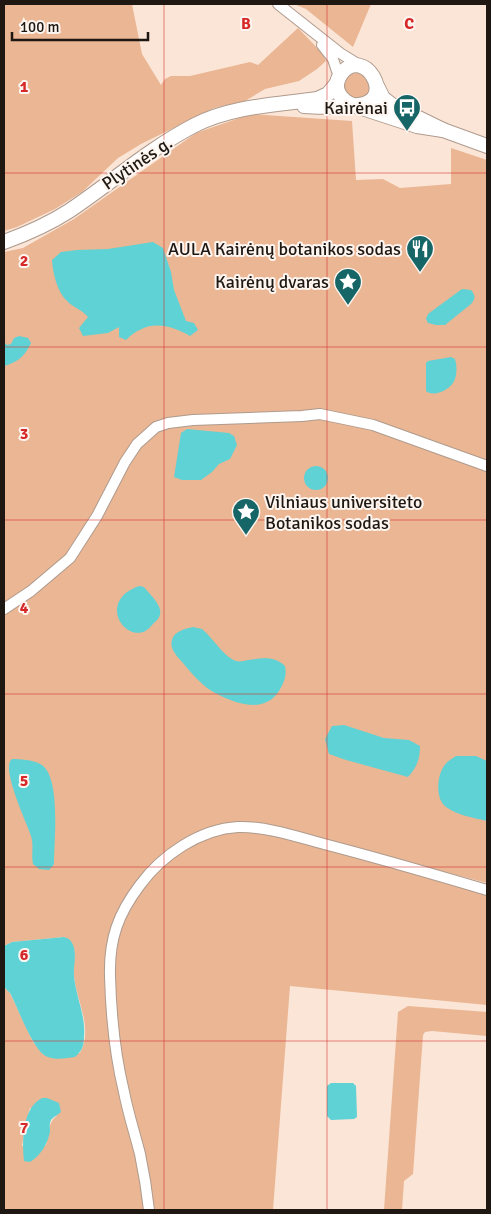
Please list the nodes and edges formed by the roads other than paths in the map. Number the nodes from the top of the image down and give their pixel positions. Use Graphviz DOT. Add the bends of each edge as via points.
graph roads {
  1 [pos="278,4"];
  2 [pos="310,30"];
  3 [pos="362,67"];
  4 [pos="338,80"];
  5 [pos="377,86"];
  6 [pos="279,105"];
  7 [pos="356,106"];
  8 [pos="443,130"];
  9 [pos="487,146"];
  10 [pos="4,242"];
  11 [pos="487,466"];
  12 [pos="4,608"];
  13 [pos="487,890"];
  14 [pos="149,1210"];
  1 -- 2 [label="street"];
  2 -- 3 [label="street"];
  2 -- 4 [label="street" via="333,59"];
  3 -- 4 [label="main road" via="349,68"];
  3 -- 5 [label="main road" via="372,74"];
  4 -- 6 [label="main road, Plytinės g." via="328,94 317,99"];
  4 -- 7 [label="main road" via="340,96"];
  5 -- 7 [label="main road" via="373,98"];
  5 -- 8 [label="main road" via="383,98 392,105"];
  6 -- 7 [label="main road, Plytinės g."];
  6 -- 10 [label="main road, Plytinės g." via="231,111 195,125 158,147 69,211"];
  7 -- 8 [label="main road" via="417,126"];
  8 -- 9 [label="main road"];
  11 -- 12 [label="street" via="373,425 320,414 168,423 156,428 137,444 70,558 31,591"];
  13 -- 14 [label="street" via="297,837 238,827 212,833 179,848 147,875 118,923 110,962 119,1069"];
}
